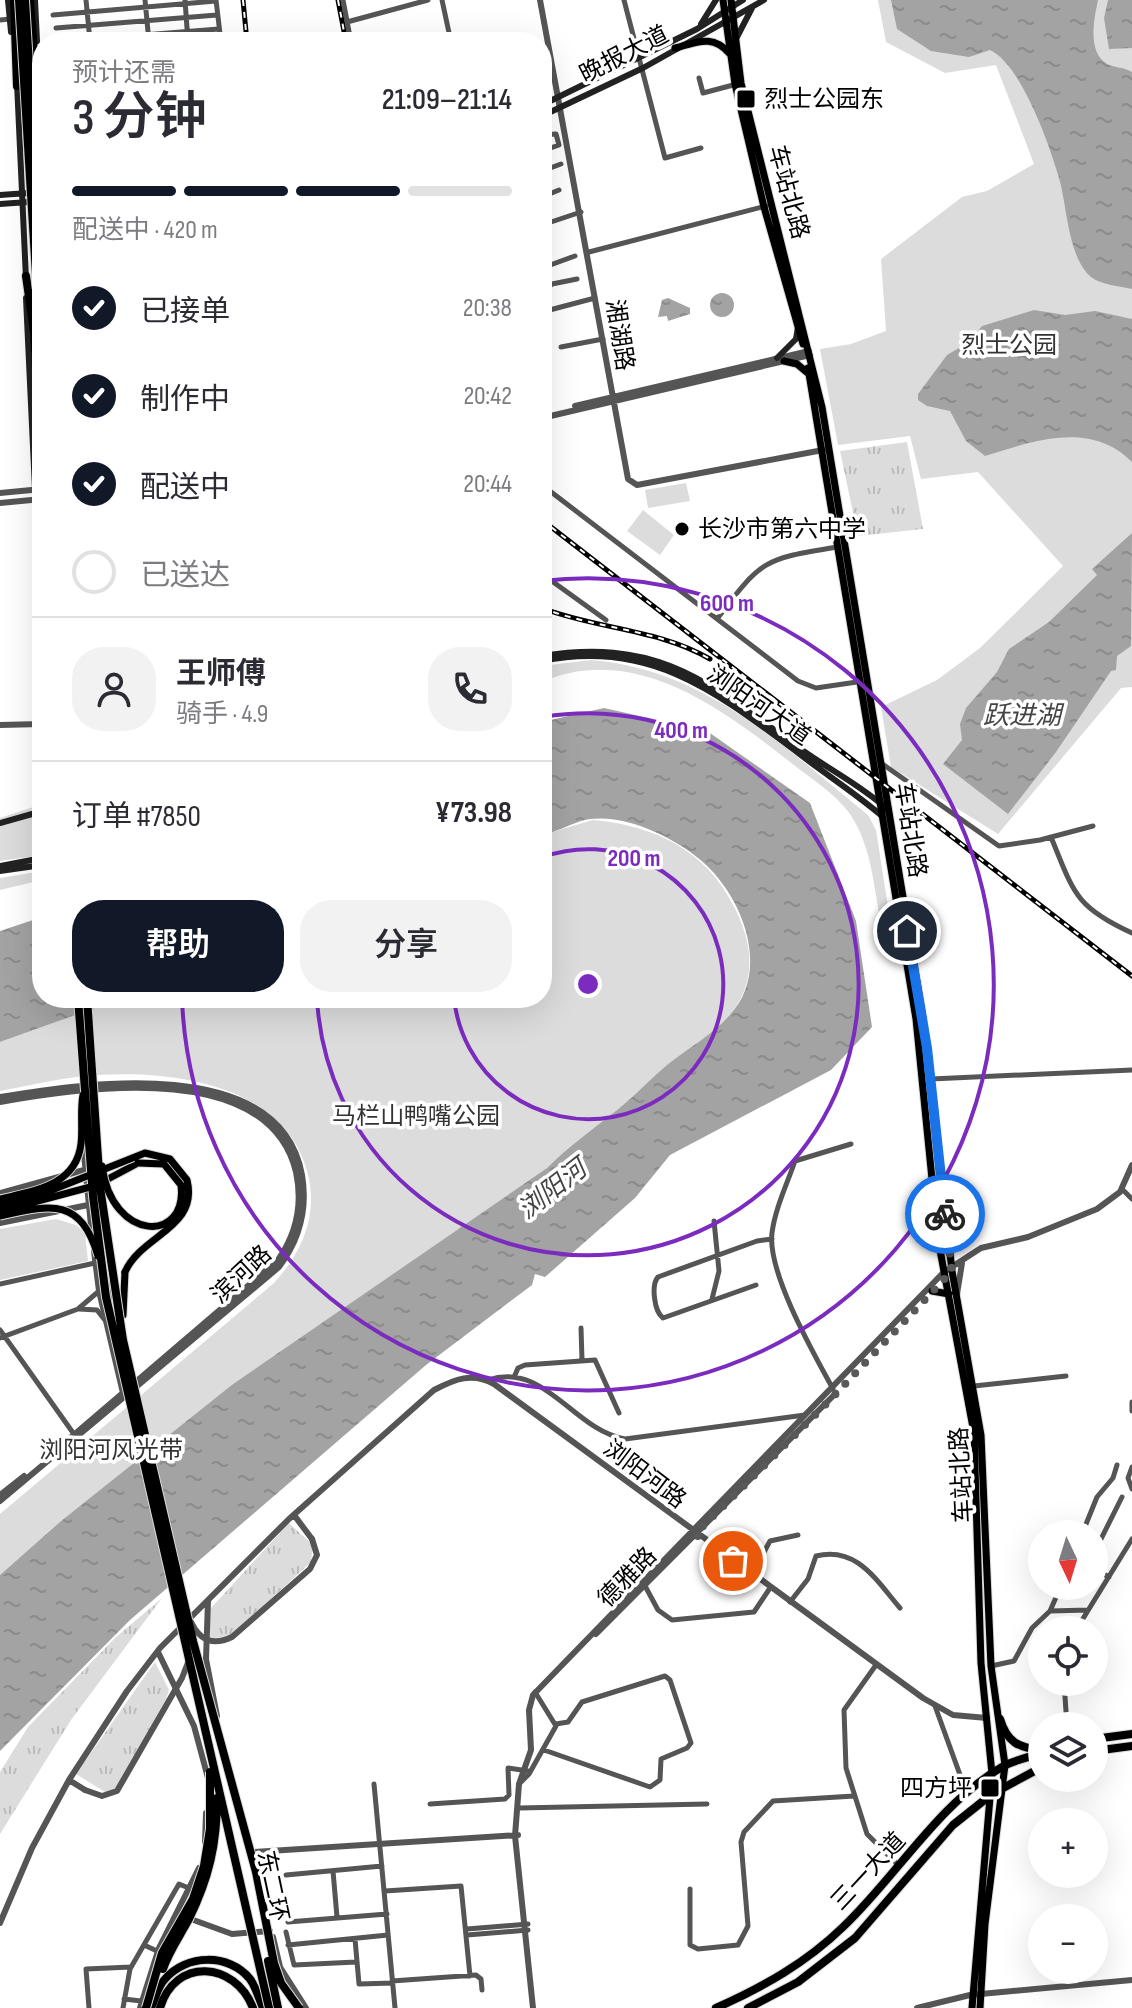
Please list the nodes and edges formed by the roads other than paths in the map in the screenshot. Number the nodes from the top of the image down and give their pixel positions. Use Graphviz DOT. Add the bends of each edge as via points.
graph roads {
  1 [pos="22,0"];
  2 [pos="86,0"];
  3 [pos="343,0"];
  4 [pos="428,0"];
  5 [pos="442,0"];
  6 [pos="540,0"];
  7 [pos="624,0"];
  8 [pos="716,0"];
  9 [pos="723,0"];
  10 [pos="743,0"];
  11 [pos="764,0"];
  12 [pos="216,1"];
  13 [pos="185,2"];
  14 [pos="145,4"];
  15 [pos="729,5"];
  16 [pos="754,6"];
  17 [pos="87,11"];
  18 [pos="53,15"];
  19 [pos="217,15"];
  20 [pos="186,18"];
  21 [pos="10,19"];
  22 [pos="0,20"];
  23 [pos="729,20"];
  24 [pos="147,21"];
  25 [pos="347,22"];
  26 [pos="88,26"];
  27 [pos="56,28"];
  28 [pos="219,29"];
  29 [pos="697,29"];
  30 [pos="89,32"];
  31 [pos="148,32"];
  32 [pos="187,32"];
  33 [pos="219,32"];
  34 [pos="349,32"];
  35 [pos="449,32"];
  36 [pos="546,32"];
  37 [pos="735,44"];
  38 [pos="675,48"];
  39 [pos="32,53"];
  40 [pos="730,54"];
  41 [pos="640,58"];
  42 [pos="32,64"];
  43 [pos="552,68"];
  44 [pos="643,68"];
  45 [pos="699,78"];
  46 [pos="738,84"];
  47 [pos="17,86"];
  48 [pos="557,97"];
  49 [pos="552,100"];
  50 [pos="561,106"];
  51 [pos="552,111"];
  52 [pos="552,134"];
  53 [pos="32,138"];
  54 [pos="552,147"];
  55 [pos="701,148"];
  56 [pos="561,164"];
  57 [pos="552,167"];
  58 [pos="32,186"];
  59 [pos="559,190"];
  60 [pos="25,193"];
  61 [pos="32,193"];
  62 [pos="552,193"];
  63 [pos="0,195"];
  64 [pos="25,202"];
  65 [pos="32,202"];
  66 [pos="0,204"];
  67 [pos="767,206"];
  68 [pos="582,211"];
  69 [pos="552,222"];
  70 [pos="589,252"];
  71 [pos="575,256"];
  72 [pos="552,264"];
  73 [pos="26,276"];
  74 [pos="577,279"];
  75 [pos="552,284"];
  76 [pos="597,298"];
  77 [pos="552,309"];
  78 [pos="32,318"];
  79 [pos="798,327"];
  80 [pos="603,339"];
  81 [pos="561,347"];
  82 [pos="807,353"];
  83 [pos="780,359"];
  84 [pos="809,374"];
  85 [pos="612,397"];
  86 [pos="32,414"];
  87 [pos="552,414"];
  88 [pos="823,450"];
  89 [pos="32,490"];
  90 [pos="0,493"];
  91 [pos="552,493"];
  92 [pos="32,501"];
  93 [pos="0,503"];
  94 [pos="837,547"];
  95 [pos="552,581"];
  96 [pos="717,619"];
  97 [pos="606,620"];
  98 [pos="552,657"];
  99 [pos="552,658"];
  100 [pos="857,682"];
  101 [pos="32,724"];
  102 [pos="0,725"];
  103 [pos="880,763"];
  104 [pos="879,801"];
  105 [pos="884,812"];
  106 [pos="32,814"];
  107 [pos="0,823"];
  108 [pos="1093,826"];
  109 [pos="1051,837"];
  110 [pos="32,860"];
  111 [pos="32,866"];
  112 [pos="0,868"];
  113 [pos="1132,933"];
  114 [pos="79,1008"];
  115 [pos="88,1008"];
  116 [pos="1132,1070"];
  117 [pos="931,1079"];
  118 [pos="83,1087"];
  119 [pos="94,1098"];
  120 [pos="0,1100"];
  121 [pos="851,1144"];
  122 [pos="1132,1165"];
  123 [pos="84,1170"];
  124 [pos="1132,1174"];
  125 [pos="96,1185"];
  126 [pos="1124,1191"];
  127 [pos="0,1193"];
  128 [pos="1132,1199"];
  129 [pos="0,1202"];
  130 [pos="88,1205"];
  131 [pos="0,1213"];
  132 [pos="714,1221"];
  133 [pos="0,1223"];
  134 [pos="772,1239"];
  135 [pos="718,1255"];
  136 [pos="98,1263"];
  137 [pos="962,1263"];
  138 [pos="948,1272"];
  139 [pos="0,1284"];
  140 [pos="756,1285"];
  141 [pos="99,1291"];
  142 [pos="932,1291"];
  143 [pos="953,1294"];
  144 [pos="712,1300"];
  145 [pos="78,1309"];
  146 [pos="105,1319"];
  147 [pos="581,1328"];
  148 [pos="1,1335"];
  149 [pos="126,1353"];
  150 [pos="582,1360"];
  151 [pos="515,1375"];
  152 [pos="1066,1376"];
  153 [pos="487,1380"];
  154 [pos="974,1386"];
  155 [pos="130,1390"];
  156 [pos="833,1390"];
  157 [pos="124,1395"];
  158 [pos="1132,1402"];
  159 [pos="1132,1411"];
  160 [pos="619,1413"];
  161 [pos="810,1414"];
  162 [pos="75,1436"];
  163 [pos="1117,1465"];
  164 [pos="1132,1467"];
  165 [pos="1132,1489"];
  166 [pos="1122,1497"];
  167 [pos="0,1498"];
  168 [pos="294,1515"];
  169 [pos="1088,1520"];
  170 [pos="1108,1525"];
  171 [pos="693,1532"];
  172 [pos="798,1535"];
  173 [pos="1132,1539"];
  174 [pos="752,1575"];
  175 [pos="1109,1577"];
  176 [pos="643,1583"];
  177 [pos="770,1588"];
  178 [pos="1055,1600"];
  179 [pos="208,1601"];
  180 [pos="790,1602"];
  181 [pos="900,1608"];
  182 [pos="1088,1610"];
  183 [pos="1050,1611"];
  184 [pos="187,1612"];
  185 [pos="1084,1616"];
  186 [pos="158,1652"];
  187 [pos="189,1660"];
  188 [pos="876,1665"];
  189 [pos="991,1666"];
  190 [pos="197,1693"];
  191 [pos="537,1693"];
  192 [pos="934,1705"];
  193 [pos="987,1718"];
  194 [pos="1000,1719"];
  195 [pos="556,1724"];
  196 [pos="1132,1734"];
  197 [pos="1108,1737"];
  198 [pos="1132,1746"];
  199 [pos="1028,1749"];
  200 [pos="1108,1749"];
  201 [pos="544,1750"];
  202 [pos="1028,1756"];
  203 [pos="1005,1765"];
  204 [pos="526,1770"];
  205 [pos="227,1773"];
  206 [pos="992,1774"];
  207 [pos="1028,1774"];
  208 [pos="69,1780"];
  209 [pos="217,1782"];
  210 [pos="521,1783"];
  211 [pos="374,1784"];
  212 [pos="1003,1787"];
  213 [pos="992,1794"];
  214 [pos="967,1795"];
  215 [pos="854,1796"];
  216 [pos="430,1804"];
  217 [pos="707,1804"];
  218 [pos="520,1808"];
  219 [pos="517,1835"];
  220 [pos="380,1842"];
  221 [pos="254,1852"];
  222 [pos="382,1866"];
  223 [pos="900,1867"];
  224 [pos="333,1871"];
  225 [pos="286,1875"];
  226 [pos="191,1889"];
  227 [pos="690,1889"];
  228 [pos="385,1891"];
  229 [pos="178,1912"];
  230 [pos="387,1914"];
  231 [pos="337,1918"];
  232 [pos="288,1922"];
  233 [pos="0,1923"];
  234 [pos="527,1927"];
  235 [pos="271,1930"];
  236 [pos="286,1932"];
  237 [pos="467,1932"];
  238 [pos="388,1935"];
  239 [pos="355,1939"];
  240 [pos="144,1945"];
  241 [pos="288,1945"];
  242 [pos="157,1951"];
  243 [pos="356,1962"];
  244 [pos="131,1967"];
  245 [pos="470,1976"];
  246 [pos="1132,1980"];
  247 [pos="392,1982"];
  248 [pos="482,1990"];
  249 [pos="975,1995"];
  250 [pos="124,1999"];
  251 [pos="146,2007"];
  252 [pos="754,2007"];
  253 [pos="89,2008"];
  254 [pos="123,2008"];
  255 [pos="160,2008"];
  256 [pos="253,2008"];
  257 [pos="263,2008"];
  258 [pos="269,2008"];
  259 [pos="278,2008"];
  260 [pos="299,2008"];
  261 [pos="306,2008"];
  262 [pos="395,2008"];
  263 [pos="534,2008"];
  264 [pos="716,2008"];
  265 [pos="917,2008"];
  266 [pos="972,2008"];
  267 [pos="980,2008"];
  1 -- 21 [label="main road"];
  1 -- 39 [label="highway, bridge"];
  1 -- 42 [label="main road"];
  1 -- 47 [label="highway, bridge"];
  1 -- 53 [label="highway, bridge"];
  1 -- 58 [label="highway, bridge"];
  2 -- 17 [label="street"];
  3 -- 25 [label="street"];
  4 -- 25 [label="street"];
  5 -- 35 [label="street"];
  6 -- 36 [label="street, 湘湖路"];
  7 -- 41 [label="street"];
  8 -- 29 [label="main road"];
  9 -- 15 [label="main road, 车站北路"];
  10 -- 15 [label="main road, 晚报大道"];
  11 -- 16 [label="main road, 晚报大道"];
  12 -- 13 [label="street"];
  12 -- 19 [label="street"];
  13 -- 14 [label="street"];
  13 -- 20 [label="street"];
  14 -- 17 [label="street"];
  14 -- 24 [label="street"];
  15 -- 23 [label="main road, 车站北路"];
  15 -- 29 [label="main road, 晚报大道"];
  16 -- 23 [label="main road, 晚报大道"];
  16 -- 37 [label="main road" via="739,27"];
  17 -- 18 [label="street"];
  17 -- 26 [label="street"];
  19 -- 20 [label="street"];
  19 -- 28 [label="street"];
  20 -- 24 [label="street"];
  20 -- 32 [label="street"];
  21 -- 22 [label="street"];
  21 -- 47 [label="main road"];
  23 -- 37 [label="main road, 车站北路"];
  23 -- 38 [label="main road, 晚报大道"];
  23 -- 40 [label="main road, 车站北路"];
  24 -- 26 [label="street"];
  24 -- 31 [label="street"];
  25 -- 34 [label="street"];
  26 -- 27 [label="street"];
  26 -- 30 [label="street"];
  28 -- 32 [label="street"];
  28 -- 33 [label="street"];
  29 -- 41 [label="main road, 晚报大道"];
  37 -- 46 [label="main road, 车站北路"];
  38 -- 40 [label="main road" via="713,40"];
  38 -- 44 [label="main road, 晚报大道"];
  40 -- 46 [label="main road, 车站北路"];
  41 -- 44 [label="street"];
  41 -- 48 [label="main road, 晚报大道"];
  43 -- 48 [label="street, 湘湖路"];
  44 -- 50 [label="main road, 晚报大道"];
  44 -- 55 [label="street" via="665,158"];
  45 -- 46 [label="street" via="703,93"];
  46 -- 67 [label="main road, 车站北路"];
  47 -- 60 [label="main road"];
  48 -- 49 [label="main road, 晚报大道"];
  48 -- 50 [label="street, 湘湖路"];
  50 -- 51 [label="main road, 晚报大道"];
  50 -- 68 [label="street, 湘湖路"];
  52 -- 54 [label="street" via="559,145"];
  56 -- 57 [label="street"];
  59 -- 62 [label="street"];
  60 -- 61 [label="main road"];
  60 -- 63 [label="main road"];
  60 -- 64 [label="main road"];
  64 -- 65 [label="main road"];
  64 -- 66 [label="main road"];
  64 -- 73 [label="main road"];
  67 -- 70 [label="street"];
  67 -- 79 [label="main road, 车站北路"];
  67 -- 82 [label="main road, 车站北路"];
  68 -- 69 [label="street"];
  68 -- 70 [label="street, 湘湖路"];
  70 -- 76 [label="street, 湘湖路"];
  71 -- 72 [label="street"];
  73 -- 78 [label="highway, bridge"];
  73 -- 86 [label="main road"];
  74 -- 75 [label="street"];
  76 -- 77 [label="street"];
  76 -- 80 [label="street, 湘湖路"];
  79 -- 82 [label="main road, 车站北路"];
  79 -- 83 [label="main road" via="796,339"];
  80 -- 81 [label="street"];
  80 -- 85 [label="street, 湘湖路"];
  82 -- 83 [label="street"];
  82 -- 84 [label="main road, 车站北路"];
  82 -- 103 [label="main road, 车站北路" via="827,438"];
  83 -- 84 [label="main road"];
  83 -- 85 [label="street"];
  84 -- 88 [label="main road, 车站北路"];
  85 -- 87 [label="street"];
  85 -- 88 [label="street, 湘湖路" via="628,479 637,485"];
  88 -- 94 [label="main road, 车站北路"];
  89 -- 90 [label="street"];
  91 -- 96 [label="street"];
  92 -- 93 [label="street"];
  94 -- 96 [label="street" via="765,563 750,574"];
  94 -- 100 [label="main road, 车站北路"];
  95 -- 97 [label="street"];
  96 -- 100 [label="street" via="798,681 816,688"];
  98 -- 104 [label="main road, 浏阳河大道" via="614,651 688,671"];
  99 -- 105 [label="main road, 浏阳河大道" via="614,657 686,676 720,694"];
  100 -- 104 [label="main road, 车站北路"];
  101 -- 102 [label="street"];
  103 -- 105 [label="main road, 车站北路"];
  103 -- 109 [label="street" via="999,846"];
  104 -- 105 [label="main road, 车站北路"];
  105 -- 117 [label="main road, 车站北路"];
  105 -- 138 [label="main road, 车站北路" via="916,1019 933,1202"];
  106 -- 107 [label="main road"];
  108 -- 109 [label="street"];
  109 -- 113 [label="street" via="1075,895 1092,912"];
  110 -- 112 [label="main road"];
  111 -- 112 [label="main road"];
  114 -- 118 [label="highway, bridge"];
  115 -- 119 [label="highway, bridge"];
  116 -- 117 [label="street"];
  117 -- 138 [label="main road, 车站北路"];
  118 -- 120 [label="street, 滨河路"];
  118 -- 123 [label="street"];
  118 -- 125 [label="street"];
  118 -- 129 [label="main road, bridge" via="80,1154 71,1171 48,1186"];
  118 -- 136 [label="highway, bridge"];
  118 -- 155 [label="street, 滨河路" via="174,1091 246,1110 279,1137 298,1181 294,1232 278,1260"];
  119 -- 125 [label="main road, bridge" via="104,1181 107,1192 121,1215 137,1225 154,1226 171,1218 181,1200 178,1178 157,1162 138,1163 117,1173 108,1179"];
  119 -- 149 [label="highway, bridge" via="105,1233"];
  121 -- 134 [label="street" via="795,1161"];
  122 -- 138 [label="street" via="1120,1192 1097,1209 1024,1238 981,1248"];
  123 -- 127 [label="street"];
  123 -- 130 [label="street"];
  124 -- 126 [label="street"];
  125 -- 131 [label="main road, bridge"];
  125 -- 155 [label="street"];
  126 -- 128 [label="street"];
  126 -- 137 [label="street" via="1094,1214 982,1250"];
  129 -- 149 [label="main road, bridge" via="52,1190 145,1153 161,1155 183,1171 189,1192 184,1214 139,1250 125,1272 121,1293"];
  130 -- 133 [label="street"];
  130 -- 136 [label="street"];
  131 -- 136 [label="main road, bridge" via="49,1206 70,1211 82,1222"];
  132 -- 135 [label="street"];
  134 -- 135 [label="street"];
  134 -- 156 [label="street" via="775,1262 801,1329"];
  135 -- 144 [label="street"];
  135 -- 144 [label="street" via="654,1280 661,1317"];
  136 -- 139 [label="street"];
  136 -- 141 [label="street"];
  136 -- 187 [label="highway, bridge"];
  137 -- 138 [label="street"];
  137 -- 143 [label="street"];
  138 -- 142 [label="street"];
  138 -- 143 [label="main road, 车站北路"];
  138 -- 156 [label="street"];
  140 -- 144 [label="street"];
  141 -- 145 [label="street"];
  141 -- 146 [label="street"];
  142 -- 143 [label="main road"];
  142 -- 171 [label="street" via="827,1403"];
  143 -- 154 [label="main road, 车站北路"];
  143 -- 193 [label="main road, 车站北路" via="974,1433"];
  145 -- 146 [label="street" via="97,1310"];
  145 -- 148 [label="street"];
  146 -- 157 [label="street"];
  147 -- 150 [label="street"];
  148 -- 162 [label="street"];
  149 -- 184 [label="highway, bridge"];
  150 -- 151 [label="street" via="525,1365"];
  150 -- 160 [label="street" via="600,1364"];
  151 -- 153 [label="street"];
  151 -- 161 [label="street" via="604,1432 625,1439"];
  152 -- 154 [label="street"];
  153 -- 168 [label="street" via="460,1377 434,1390"];
  153 -- 171 [label="street, 浏阳河路"];
  154 -- 189 [label="main road, 车站北路" via="983,1460"];
  155 -- 157 [label="street, 滨河路"];
  156 -- 161 [label="street"];
  157 -- 162 [label="street, 滨河路"];
  158 -- 159 [label="street"];
  161 -- 171 [label="street"];
  162 -- 167 [label="street, 滨河路"];
  163 -- 169 [label="street"];
  164 -- 165 [label="street"];
  166 -- 170 [label="street"];
  168 -- 179 [label="street"];
  168 -- 184 [label="street, bridge" via="317,1555 310,1569 221,1642 207,1641 196,1632"];
  171 -- 174 [label="street, 浏阳河路"];
  171 -- 176 [label="street"];
  172 -- 174 [label="street" via="770,1541"];
  173 -- 175 [label="street"];
  174 -- 177 [label="street, 浏阳河路"];
  175 -- 182 [label="street"];
  176 -- 177 [label="street" via="658,1610 672,1620 754,1612"];
  176 -- 191 [label="street"];
  177 -- 180 [label="street, 浏阳河路"];
  178 -- 183 [label="street"];
  179 -- 186 [label="street"];
  179 -- 221 [label="street" via="208,1677"];
  180 -- 181 [label="street" via="808,1579 816,1556 841,1554 864,1565"];
  180 -- 188 [label="street, 浏阳河路"];
  182 -- 183 [label="street"];
  182 -- 185 [label="street"];
  183 -- 189 [label="street" via="1032,1628 1014,1661"];
  184 -- 205 [label="highway, bridge"];
  186 -- 208 [label="street"];
  186 -- 226 [label="street" via="194,1726 209,1781 204,1857"];
  187 -- 190 [label="highway, bridge"];
  187 -- 208 [label="street, bridge" via="117,1791 102,1796"];
  188 -- 192 [label="street, 浏阳河路"];
  188 -- 215 [label="street" via="844,1710 846,1768"];
  189 -- 194 [label="main road, 车站北路"];
  190 -- 209 [label="highway, bridge"];
  190 -- 251 [label="highway, bridge" via="212,1785 208,1841 193,1899 162,1953"];
  191 -- 195 [label="street"];
  191 -- 204 [label="street" via="529,1706 532,1744"];
  192 -- 193 [label="street, 浏阳河路" via="962,1718"];
  192 -- 214 [label="street"];
  193 -- 206 [label="main road, 车站北路"];
  194 -- 199 [label="highway" via="1010,1741"];
  194 -- 203 [label="main road, 车站北路"];
  195 -- 201 [label="street"];
  195 -- 201 [label="street" via="568,1722 582,1702 665,1676 691,1743 661,1759 660,1780 650,1787"];
  196 -- 197 [label="highway"];
  198 -- 200 [label="highway"];
  201 -- 210 [label="street"];
  202 -- 203 [label="highway, 三一大道"];
  203 -- 206 [label="highway, 三一大道"];
  203 -- 212 [label="main road, 车站北路"];
  204 -- 210 [label="street"];
  204 -- 216 [label="street" via="508,1768 505,1799"];
  205 -- 259 [label="highway, 东二环, bridge"];
  205 -- 260 [label="highway, bridge" via="241,1810 274,1963"];
  206 -- 213 [label="main road, 车站北路"];
  206 -- 214 [label="highway, 三一大道"];
  207 -- 212 [label="highway, 三一大道"];
  208 -- 233 [label="street"];
  209 -- 251 [label="highway, bridge" via="212,1863"];
  209 -- 258 [label="highway, bridge"];
  210 -- 218 [label="street"];
  211 -- 220 [label="street"];
  212 -- 213 [label="highway, 三一大道"];
  212 -- 249 [label="main road, 车站北路"];
  213 -- 249 [label="main road, 车站北路"];
  213 -- 252 [label="highway, 三一大道" via="941,1837 855,1938 798,1982"];
  214 -- 223 [label="highway, 三一大道"];
  215 -- 223 [label="street" via="870,1840"];
  215 -- 227 [label="street" via="773,1801 744,1832 748,1926 738,1945 690,1945"];
  217 -- 218 [label="street"];
  218 -- 219 [label="street"];
  219 -- 220 [label="street"];
  219 -- 234 [label="street"];
  220 -- 221 [label="street"];
  220 -- 222 [label="street"];
  221 -- 235 [label="street"];
  222 -- 224 [label="street"];
  222 -- 228 [label="street"];
  223 -- 264 [label="highway, 三一大道" via="813,1954 753,1992"];
  224 -- 225 [label="street"];
  224 -- 231 [label="street"];
  226 -- 229 [label="street"];
  226 -- 240 [label="street" via="179,1884"];
  228 -- 230 [label="street"];
  228 -- 237 [label="street" via="461,1886"];
  229 -- 235 [label="street" via="222,1932"];
  229 -- 242 [label="street"];
  230 -- 231 [label="street"];
  230 -- 238 [label="street"];
  231 -- 232 [label="street"];
  234 -- 237 [label="street"];
  234 -- 263 [label="street"];
  235 -- 261 [label="street" via="280,1967"];
  236 -- 241 [label="street"];
  237 -- 245 [label="street"];
  238 -- 239 [label="street"];
  238 -- 247 [label="street"];
  239 -- 241 [label="street"];
  239 -- 243 [label="street"];
  240 -- 242 [label="street"];
  240 -- 244 [label="street"];
  241 -- 243 [label="street" via="297,1966"];
  242 -- 251 [label="street"];
  243 -- 247 [label="street" via="360,1985"];
  244 -- 250 [label="street"];
  244 -- 253 [label="street" via="86,1969"];
  245 -- 247 [label="street"];
  245 -- 248 [label="street" via="480,1977"];
  246 -- 249 [label="street"];
  247 -- 262 [label="street"];
  249 -- 265 [label="street"];
  249 -- 266 [label="main road, 车站北路"];
  249 -- 267 [label="main road, 车站北路"];
  250 -- 251 [label="street"];
  250 -- 254 [label="street"];
  251 -- 257 [label="highway" via="164,1979 180,1967 217,1959 249,1978"];
  255 -- 256 [label="highway" via="168,1990 191,1974 216,1971 245,1990"];
}
